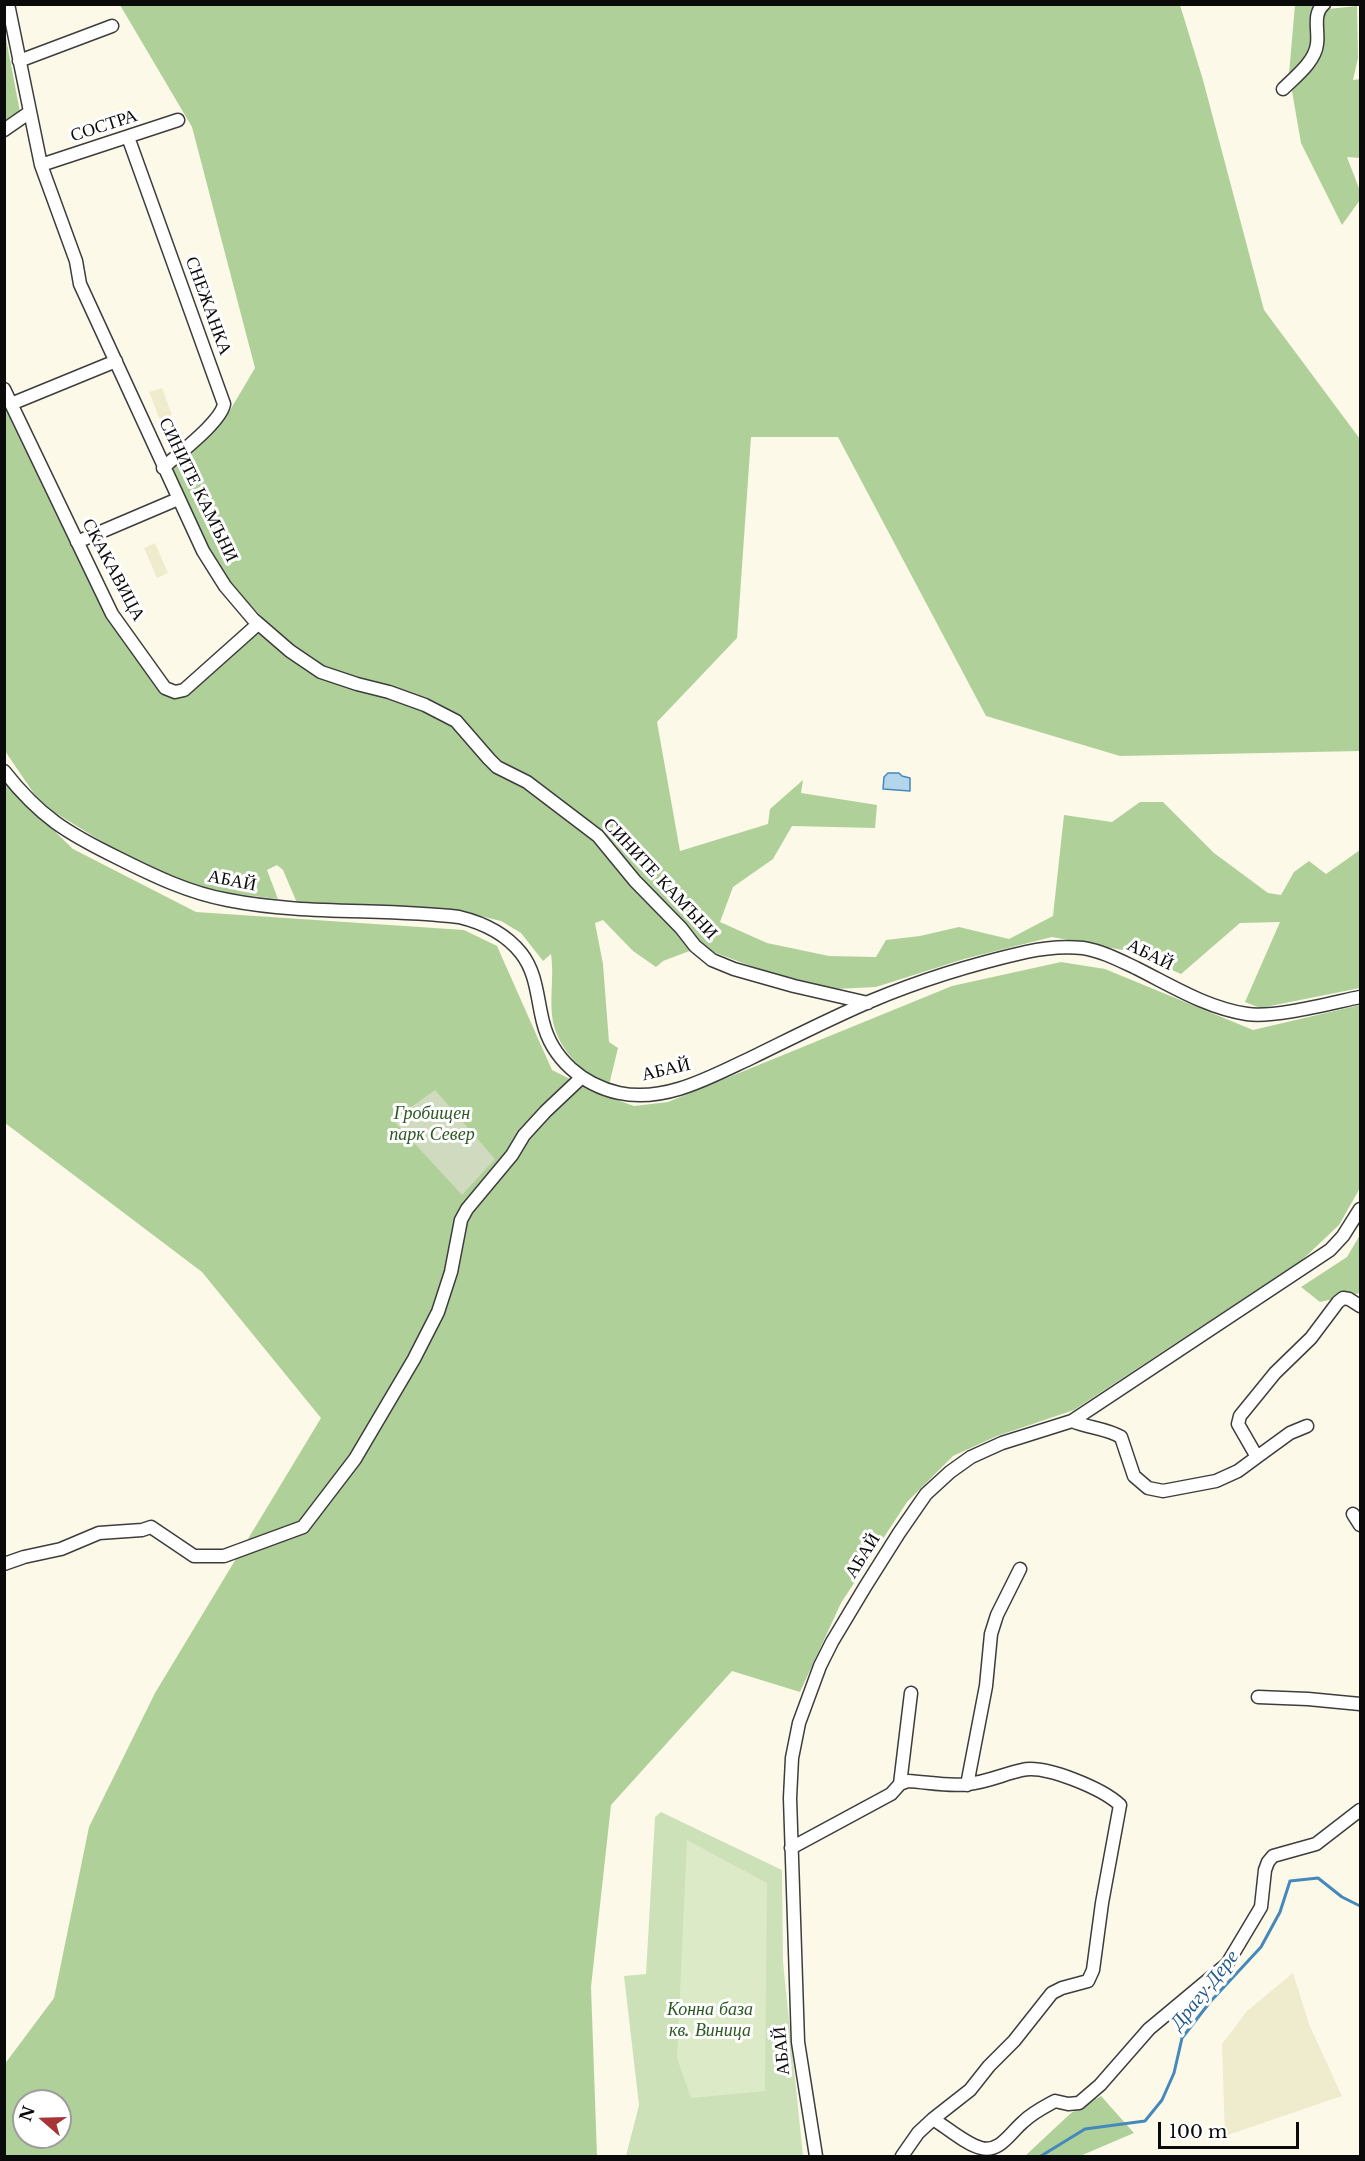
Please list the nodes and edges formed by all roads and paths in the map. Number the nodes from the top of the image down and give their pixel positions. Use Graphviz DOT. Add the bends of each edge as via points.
graph roads {
  1 [pos="8,4"];
  2 [pos="1324,4"];
  3 [pos="112,26"];
  4 [pos="19,61"];
  5 [pos="1283,89"];
  6 [pos="30,112"];
  7 [pos="178,120"];
  8 [pos="4,130"];
  9 [pos="128,137"];
  10 [pos="41,165"];
  11 [pos="116,361"];
  12 [pos="4,389"];
  13 [pos="11,404"];
  14 [pos="163,468"];
  15 [pos="178,499"];
  16 [pos="77,542"];
  17 [pos="258,624"];
  18 [pos="4,771"];
  19 [pos="1360,997"];
  20 [pos="868,1002"];
  21 [pos="582,1077"];
  22 [pos="1360,1209"];
  23 [pos="1360,1306"];
  24 [pos="1072,1421"];
  25 [pos="1308,1426"];
  26 [pos="1257,1457"];
  27 [pos="1353,1514"];
  28 [pos="1360,1525"];
  29 [pos="4,1564"];
  30 [pos="1020,1569"];
  31 [pos="910,1693"];
  32 [pos="1258,1697"];
  33 [pos="1360,1704"];
  34 [pos="900,1784"];
  35 [pos="967,1785"];
  36 [pos="1360,1810"];
  37 [pos="791,1848"];
  38 [pos="933,2119"];
  39 [pos="816,2157"];
  40 [pos="902,2157"];
  1 -- 4 [label="street, СИНИТЕ КАМЪНИ"];
  2 -- 5 [label="street" via="1316,16 1317,49"];
  3 -- 4 [label="street"];
  4 -- 6 [label="street, СИНИТЕ КАМЪНИ"];
  6 -- 8 [label="street"];
  6 -- 10 [label="street, СИНИТЕ КАМЪНИ"];
  7 -- 9 [label="street, СОСТРА"];
  9 -- 10 [label="street, СОСТРА"];
  9 -- 14 [label="street, СНЕЖАНКА" via="224,404 210,425"];
  10 -- 11 [label="street, СИНИТЕ КАМЪНИ" via="76,261 80,284"];
  11 -- 13 [label="street"];
  11 -- 14 [label="street, СИНИТЕ КАМЪНИ"];
  12 -- 13 [label="street, СКАКАВИЦА"];
  13 -- 16 [label="street, СКАКАВИЦА"];
  14 -- 15 [label="street, СИНИТЕ КАМЪНИ"];
  15 -- 16 [label="street"];
  15 -- 17 [label="street, СИНИТЕ КАМЪНИ" via="225,586"];
  16 -- 17 [label="street, СКАКАВИЦА" via="112,614 165,688 184,690"];
  17 -- 20 [label="street, СИНИТЕ КАМЪНИ" via="321,672 425,705 456,721 497,767 527,782 598,836 635,881 712,960 794,986"];
  18 -- 21 [label="street, АБАЙ" via="42,813 65,831 194,892 266,906 459,917 496,930 522,954 537,990 551,1045"];
  19 -- 20 [label="street, АБАЙ" via="1250,1014 1199,999 1111,956 1083,948 1055,947 967,967"];
  20 -- 21 [label="street, АБАЙ" via="698,1082 667,1092 621,1093 600,1088"];
  21 -- 29 [label="street" via="524,1136 466,1209 438,1312 414,1359 355,1459 303,1527 224,1556 194,1556 151,1527 99,1533 61,1549"];
  22 -- 24 [label="street, АБАЙ" via="1330,1250"];
  23 -- 26 [label="street" via="1349,1299 1338,1302 1240,1416 1238,1424"];
  24 -- 26 [label="street" via="1121,1437 1134,1476 1148,1488 1163,1491 1216,1481 1238,1472"];
  24 -- 37 [label="street, АБАЙ" via="971,1457 926,1494 899,1533 831,1642 804,1706 792,1758"];
  25 -- 26 [label="street" via="1290,1433"];
  27 -- 28 [label="street"];
  30 -- 35 [label="street" via="991,1634 986,1686"];
  31 -- 34 [label="street"];
  32 -- 33 [label="street"];
  34 -- 35 [label="street" via="908,1781"];
  34 -- 37 [label="street" via="891,1794"];
  35 -- 38 [label="street" via="1024,1769 1035,1770 1077,1780 1113,1799 1120,1805 1119,1815 1093,1971 1088,1981 1052,1993 970,2090"];
  36 -- 38 [label="street" via="1316,1844 1273,1856 1265,1870 1261,1907 1227,1964 1149,2029 1079,2103 1054,2101 992,2149 974,2145"];
  37 -- 39 [label="street, АБАЙ" via="798,2042"];
  38 -- 40 [label="street"];
}
